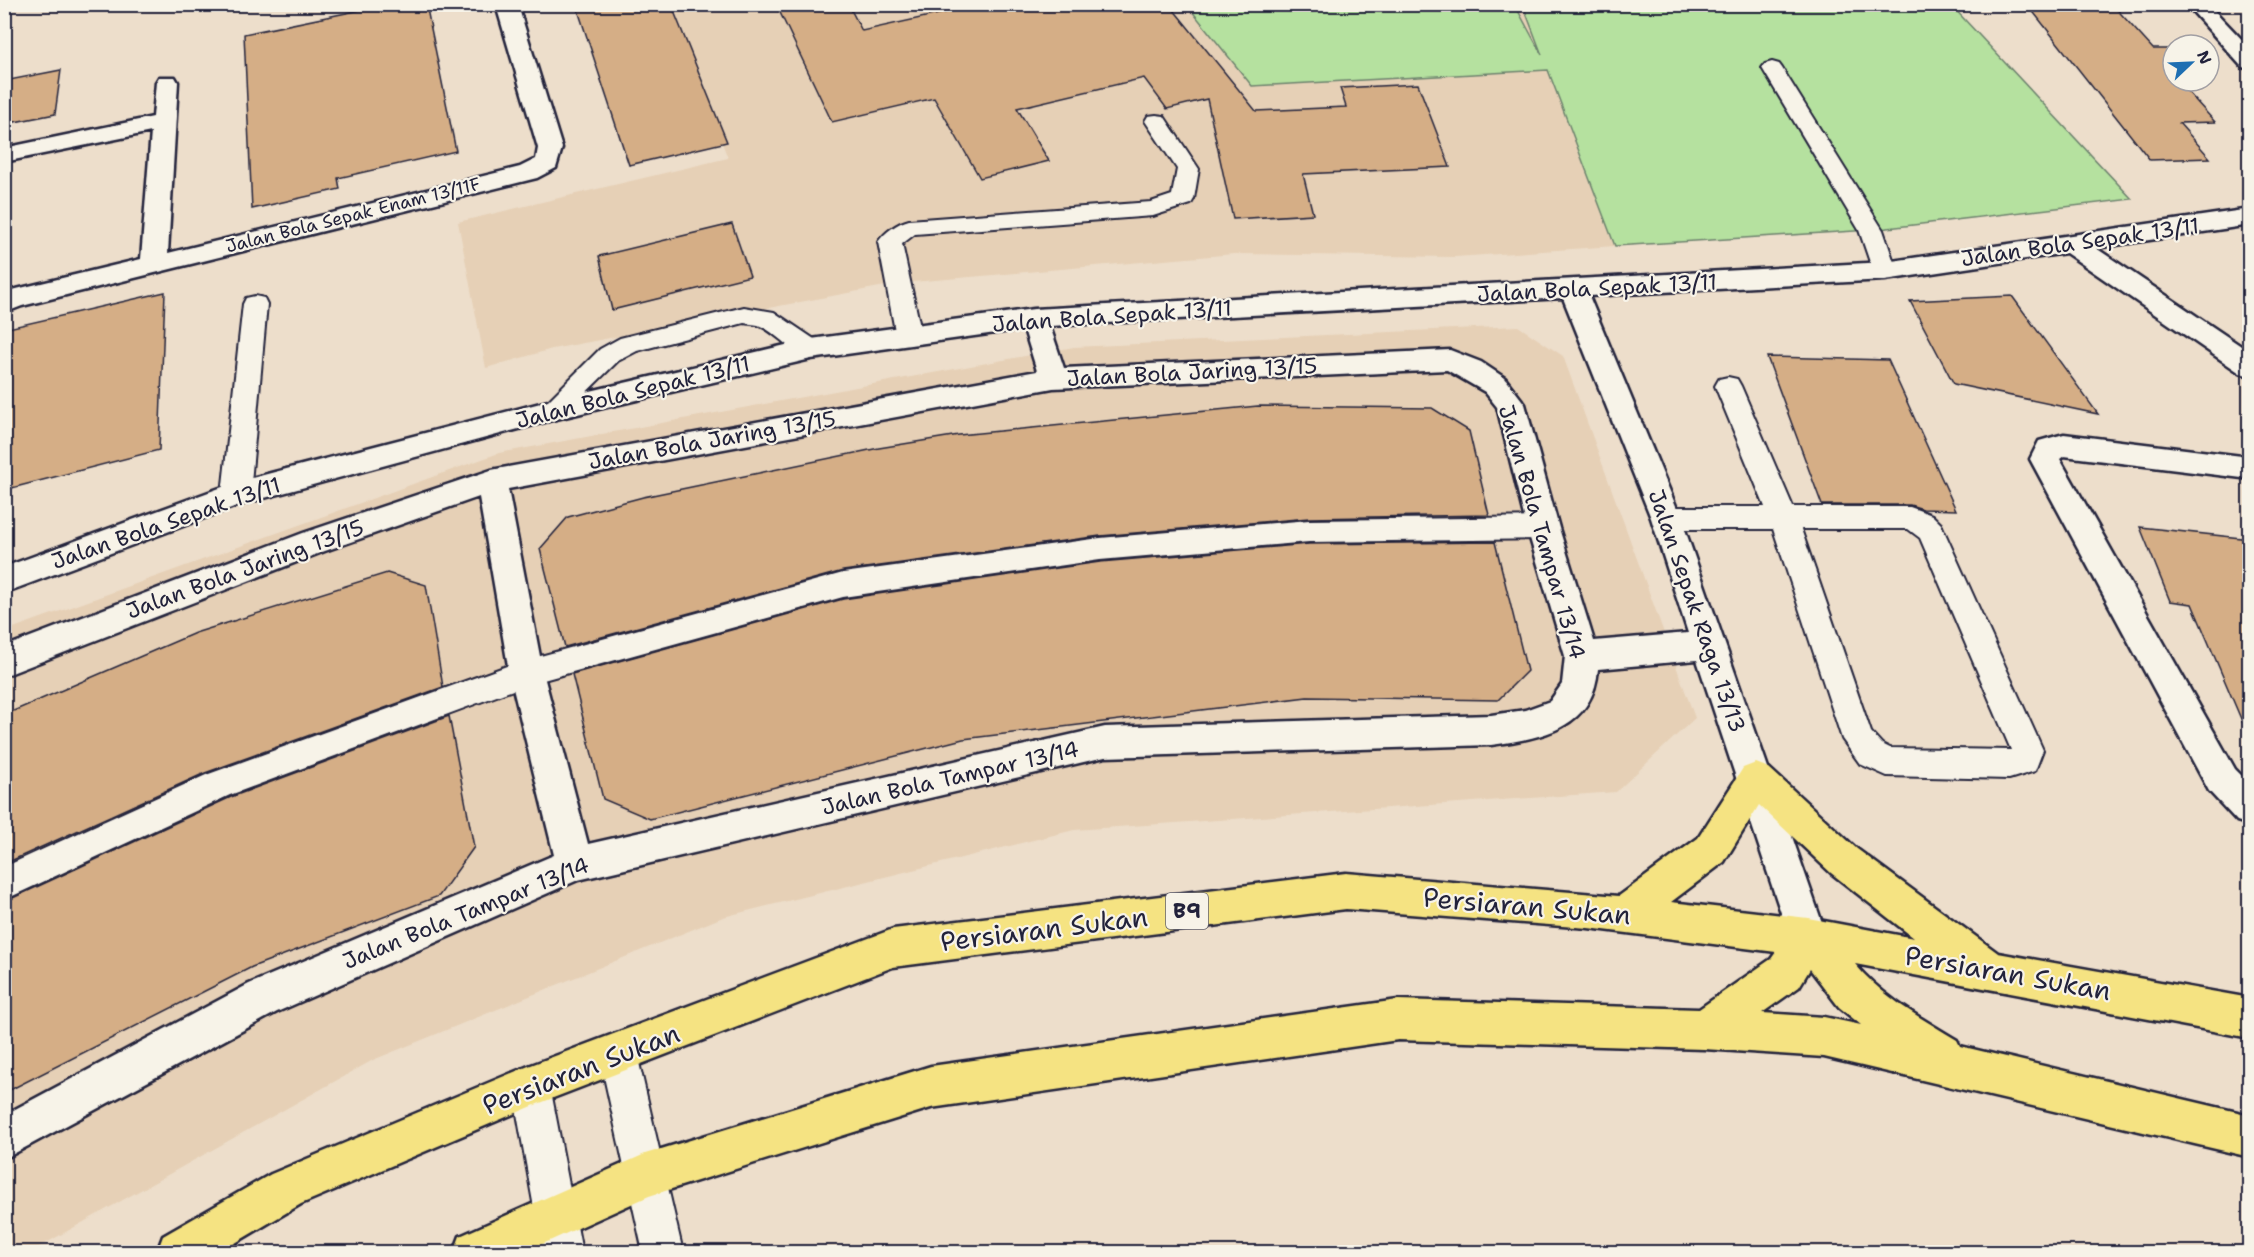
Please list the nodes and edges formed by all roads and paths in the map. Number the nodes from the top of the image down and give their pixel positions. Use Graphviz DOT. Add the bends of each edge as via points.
graph roads {
  1 [pos="2196,4"];
  2 [pos="509,12"];
  3 [pos="2250,62"];
  4 [pos="1772,68"];
  5 [pos="167,82"];
  6 [pos="1156,121"];
  7 [pos="164,122"];
  8 [pos="4,155"];
  9 [pos="2250,217"];
  10 [pos="2073,245"];
  11 [pos="154,263"];
  12 [pos="1885,271"];
  13 [pos="1573,290"];
  14 [pos="4,304"];
  15 [pos="255,304"];
  16 [pos="1034,318"];
  17 [pos="909,336"];
  18 [pos="810,349"];
  19 [pos="1450,360"];
  20 [pos="2250,366"];
  21 [pos="1053,378"];
  22 [pos="1728,386"];
  23 [pos="552,410"];
  24 [pos="2250,468"];
  25 [pos="491,481"];
  26 [pos="236,494"];
  27 [pos="1783,517"];
  28 [pos="1666,518"];
  29 [pos="1543,528"];
  30 [pos="4,580"];
  31 [pos="1710,645"];
  32 [pos="1582,656"];
  33 [pos="4,662"];
  34 [pos="526,672"];
  35 [pos="1756,779"];
  36 [pos="2249,809"];
  37 [pos="575,864"];
  38 [pos="4,884"];
  39 [pos="1625,914"];
  40 [pos="1808,937"];
  41 [pos="1992,970"];
  42 [pos="2250,1018"];
  43 [pos="1704,1029"];
  44 [pos="618,1054"];
  45 [pos="1966,1068"];
  46 [pos="531,1086"];
  47 [pos="2250,1136"];
  48 [pos="4,1138"];
  49 [pos="645,1176"];
  50 [pos="559,1233"];
  51 [pos="179,1252"];
  52 [pos="476,1252"];
  53 [pos="663,1252"];
  1 -- 3 [label="street"];
  2 -- 11 [label="street, Jalan Bola Sepak Enam 13/11F" via="550,148 547,163 528,173"];
  4 -- 12 [label="lane" via="1871,230"];
  5 -- 7 [label="street"];
  6 -- 17 [label="lane" via="1188,169 1184,199 1153,208 909,227 890,242"];
  7 -- 8 [label="street"];
  7 -- 11 [label="street"];
  9 -- 10 [label="street, Jalan Bola Sepak 13/11"];
  10 -- 12 [label="street, Jalan Bola Sepak 13/11"];
  10 -- 20 [label="street"];
  11 -- 14 [label="street, Jalan Bola Sepak Enam 13/11F"];
  12 -- 13 [label="street, Jalan Bola Sepak 13/11"];
  13 -- 16 [label="street, Jalan Bola Sepak 13/11"];
  13 -- 28 [label="street, Jalan Sepak Raga 13/13"];
  15 -- 26 [label="lane"];
  16 -- 17 [label="street, Jalan Bola Sepak 13/11"];
  16 -- 21 [label="street"];
  17 -- 18 [label="street, Jalan Bola Sepak 13/11"];
  18 -- 23 [label="street, Jalan Bola Sepak 13/11"];
  18 -- 23 [label="lane" via="765,318 744,315 629,344 609,355"];
  19 -- 21 [label="street, Jalan Bola Jaring 13/15"];
  19 -- 29 [label="street, Jalan Bola Tampar 13/14" via="1495,385 1510,404"];
  21 -- 25 [label="street, Jalan Bola Jaring 13/15"];
  22 -- 27 [label="lane"];
  23 -- 26 [label="street, Jalan Bola Sepak 13/11"];
  24 -- 36 [label="street" via="2064,445 2050,448 2045,459 2222,780"];
  25 -- 33 [label="street, Jalan Bola Jaring 13/15" via="314,542"];
  25 -- 34 [label="street"];
  26 -- 30 [label="street, Jalan Bola Sepak 13/11"];
  27 -- 27 [label="lane" via="1910,518 1931,532 2027,750 2024,761 2009,765 1887,762 1871,754 1858,739"];
  27 -- 28 [label="lane"];
  28 -- 31 [label="street, Jalan Sepak Raga 13/13"];
  29 -- 32 [label="street, Jalan Bola Tampar 13/14"];
  29 -- 34 [label="lane" via="1298,532 1100,549 854,584"];
  31 -- 32 [label="street"];
  31 -- 35 [label="street, Jalan Sepak Raga 13/13"];
  32 -- 37 [label="street, Jalan Bola Tampar 13/14" via="1579,688 1562,711 1526,724 1491,730 1105,742"];
  34 -- 37 [label="street"];
  34 -- 38 [label="lane" via="218,785"];
  35 -- 39 [label="main road" via="1711,850"];
  35 -- 40 [label="street, Jalan Sepak Raga 13/13"];
  35 -- 41 [label="main road" via="1844,861"];
  37 -- 48 [label="street, Jalan Bola Tampar 13/14" via="263,998"];
  39 -- 40 [label="main road, Persiaran Sukan / B9"];
  39 -- 44 [label="main road, Persiaran Sukan / B9" via="1346,891 894,948"];
  40 -- 41 [label="main road, Persiaran Sukan / B9"];
  40 -- 43 [label="main road" via="1785,973"];
  40 -- 45 [label="main road" via="1853,993 1886,1019"];
  41 -- 42 [label="main road, Persiaran Sukan / B9"];
  43 -- 45 [label="main road" via="1824,1037"];
  43 -- 49 [label="main road" via="1398,1020 931,1087"];
  44 -- 46 [label="main road, Persiaran Sukan / B9"];
  44 -- 49 [label="lane"];
  45 -- 47 [label="main road"];
  46 -- 50 [label="lane"];
  46 -- 51 [label="main road, Persiaran Sukan / B9" via="286,1189"];
  49 -- 50 [label="main road"];
  49 -- 53 [label="lane"];
  50 -- 52 [label="main road"];
}
